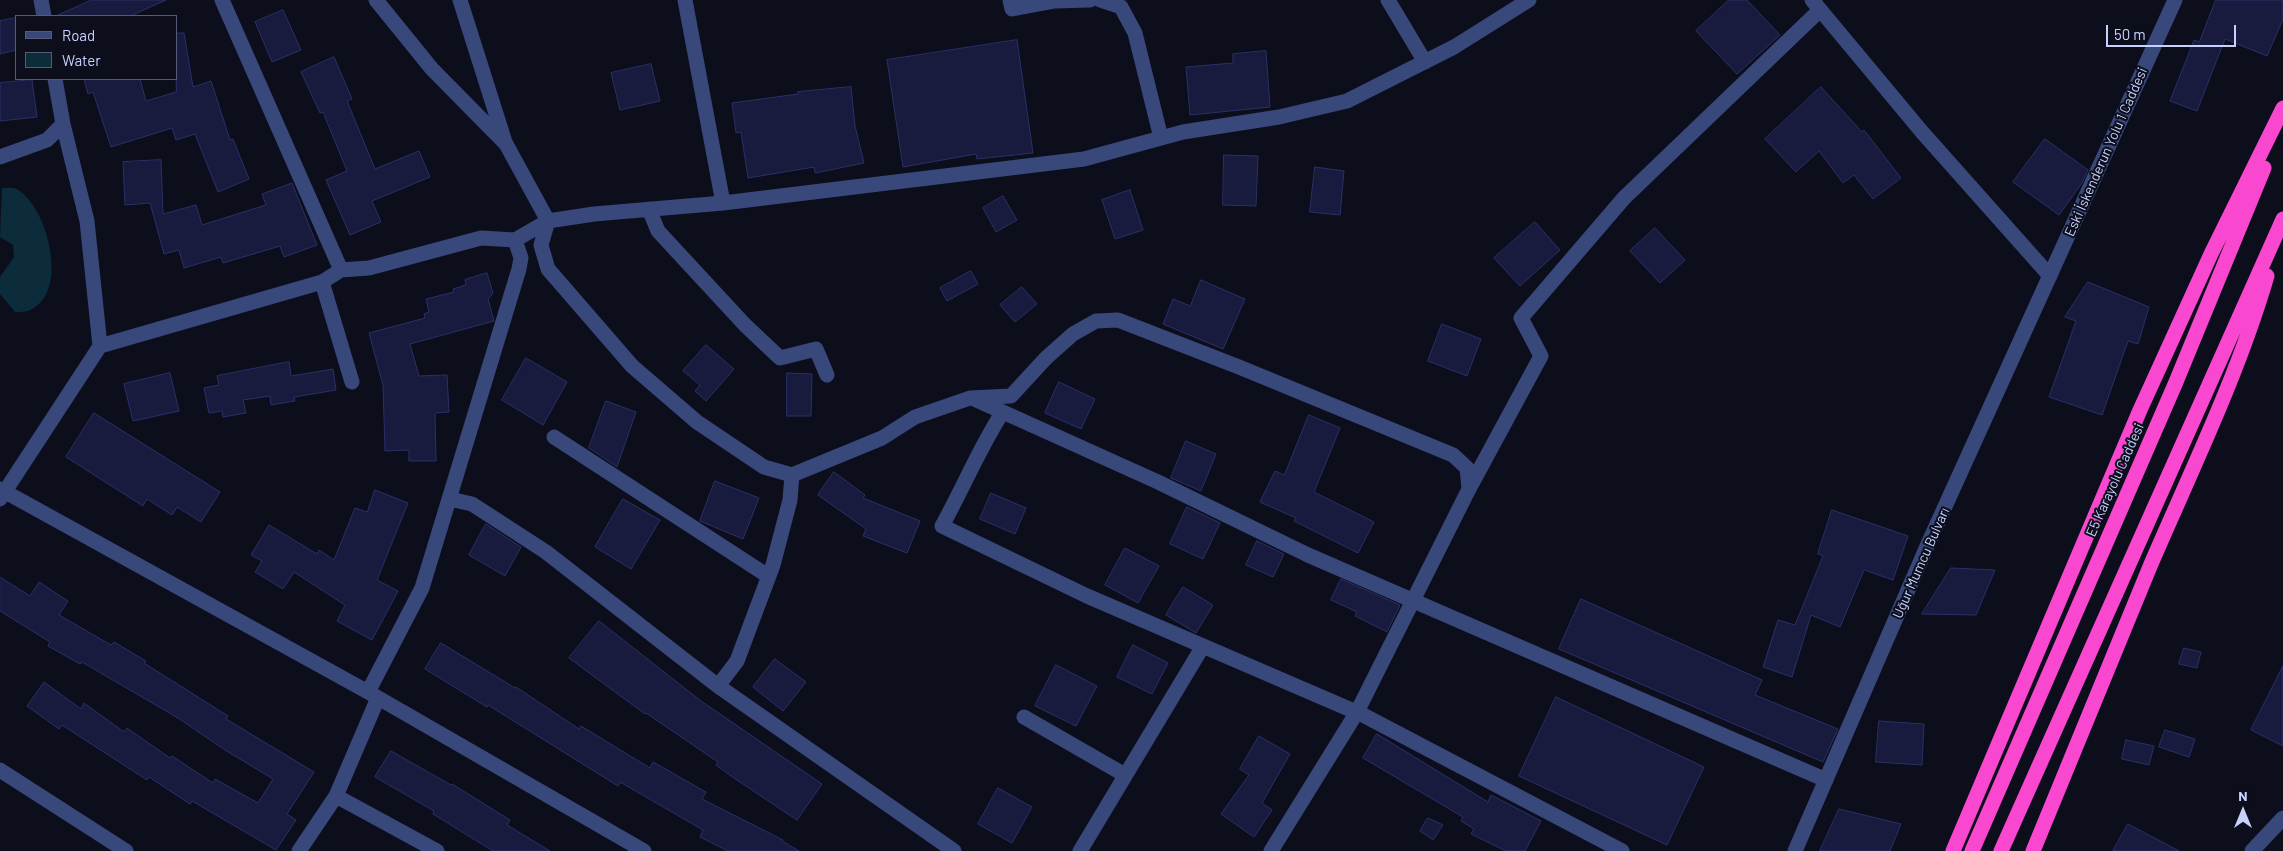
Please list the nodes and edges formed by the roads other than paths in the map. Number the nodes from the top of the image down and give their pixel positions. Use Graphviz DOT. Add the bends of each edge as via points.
graph roads {
  1 [pos="42,0"];
  2 [pos="222,0"];
  3 [pos="376,0"];
  4 [pos="460,0"];
  5 [pos="685,0"];
  6 [pos="1010,0"];
  7 [pos="1090,0"];
  8 [pos="1100,0"];
  9 [pos="1388,0"];
  10 [pos="1529,0"];
  11 [pos="2175,0"];
  12 [pos="1816,5"];
  13 [pos="44,15"];
  14 [pos="1425,62"];
  15 [pos="55,80"];
  16 [pos="2283,108"];
  17 [pos="2283,120"];
  18 [pos="63,124"];
  19 [pos="1161,138"];
  20 [pos="506,144"];
  21 [pos="0,157"];
  22 [pos="723,202"];
  23 [pos="649,209"];
  24 [pos="2283,219"];
  25 [pos="548,221"];
  26 [pos="515,240"];
  27 [pos="341,270"];
  28 [pos="2050,276"];
  29 [pos="322,282"];
  30 [pos="100,346"];
  31 [pos="827,375"];
  32 [pos="352,382"];
  33 [pos="970,398"];
  34 [pos="1002,413"];
  35 [pos="554,437"];
  36 [pos="792,475"];
  37 [pos="1469,488"];
  38 [pos="2,493"];
  39 [pos="450,499"];
  40 [pos="768,576"];
  41 [pos="1414,601"];
  42 [pos="1203,646"];
  43 [pos="718,686"];
  44 [pos="373,695"];
  45 [pos="1357,712"];
  46 [pos="1024,717"];
  47 [pos="0,770"];
  48 [pos="1125,775"];
  49 [pos="1826,780"];
  50 [pos="336,796"];
  51 [pos="2283,818"];
  52 [pos="126,851"];
  53 [pos="299,851"];
  54 [pos="437,851"];
  55 [pos="644,851"];
  56 [pos="954,851"];
  57 [pos="1080,851"];
  58 [pos="1271,851"];
  59 [pos="1622,851"];
  60 [pos="1795,851"];
  61 [pos="1953,851"];
  62 [pos="1972,851"];
  63 [pos="2001,851"];
  64 [pos="2033,851"];
  65 [pos="2252,851"];
  1 -- 13 [label="street"];
  2 -- 27 [label="street"];
  3 -- 20 [label="street" via="432,69"];
  4 -- 20 [label="street"];
  5 -- 22 [label="street"];
  6 -- 7 [label="street" via="1012,9 1055,1"];
  8 -- 19 [label="street" via="1120,7 1135,33"];
  9 -- 14 [label="street"];
  10 -- 14 [label="street"];
  11 -- 28 [label="street, Eski İskenderun Yolu 1 Caddesi"];
  12 -- 28 [label="street" via="1922,132"];
  12 -- 37 [label="street" via="1624,198 1521,318 1541,356"];
  14 -- 19 [label="street" via="1347,101"];
  15 -- 18 [label="street"];
  16 -- 61 [label="highway" via="2210,254 2140,410"];
  17 -- 62 [label="highway, E5 Karayolu Caddesi" via="2176,382"];
  18 -- 21 [label="street" via="47,140"];
  18 -- 30 [label="street" via="88,221"];
  19 -- 22 [label="street" via="1084,159"];
  20 -- 25 [label="street"];
  22 -- 23 [label="street"];
  23 -- 25 [label="street"];
  23 -- 31 [label="street" via="658,231 780,358 816,349"];
  24 -- 63 [label="highway"];
  24 -- 64 [label="highway" via="2253,322"];
  25 -- 26 [label="street"];
  25 -- 36 [label="street" via="541,245 548,269 632,366 697,422 764,467"];
  26 -- 27 [label="street" via="481,238 369,268"];
  26 -- 39 [label="street" via="521,258"];
  27 -- 29 [label="street"];
  28 -- 49 [label="street, Uğur Mumcu Bulvarı" via="1928,544"];
  29 -- 30 [label="street"];
  29 -- 32 [label="street"];
  30 -- 38 [label="street"];
  33 -- 34 [label="street"];
  33 -- 36 [label="street" via="915,417 882,438"];
  33 -- 37 [label="street" via="1010,396 1073,334 1096,321 1118,320 1453,455 1467,468"];
  34 -- 41 [label="street"];
  34 -- 42 [label="street" via="984,441 942,526 1087,596"];
  35 -- 40 [label="street"];
  36 -- 40 [label="street" via="790,500"];
  37 -- 41 [label="street"];
  38 -- 44 [label="street"];
  39 -- 43 [label="street" via="472,504 546,552"];
  39 -- 44 [label="street" via="422,588"];
  40 -- 43 [label="street" via="737,661"];
  41 -- 45 [label="street"];
  41 -- 49 [label="street"];
  42 -- 45 [label="street"];
  42 -- 48 [label="street"];
  43 -- 56 [label="street"];
  44 -- 50 [label="street"];
  44 -- 55 [label="street"];
  45 -- 58 [label="street"];
  45 -- 59 [label="street"];
  46 -- 48 [label="street"];
  47 -- 52 [label="street"];
  48 -- 57 [label="street"];
  49 -- 60 [label="street, Uğur Mumcu Bulvarı"];
  50 -- 53 [label="street"];
  50 -- 54 [label="street"];
  51 -- 65 [label="street"];
}
